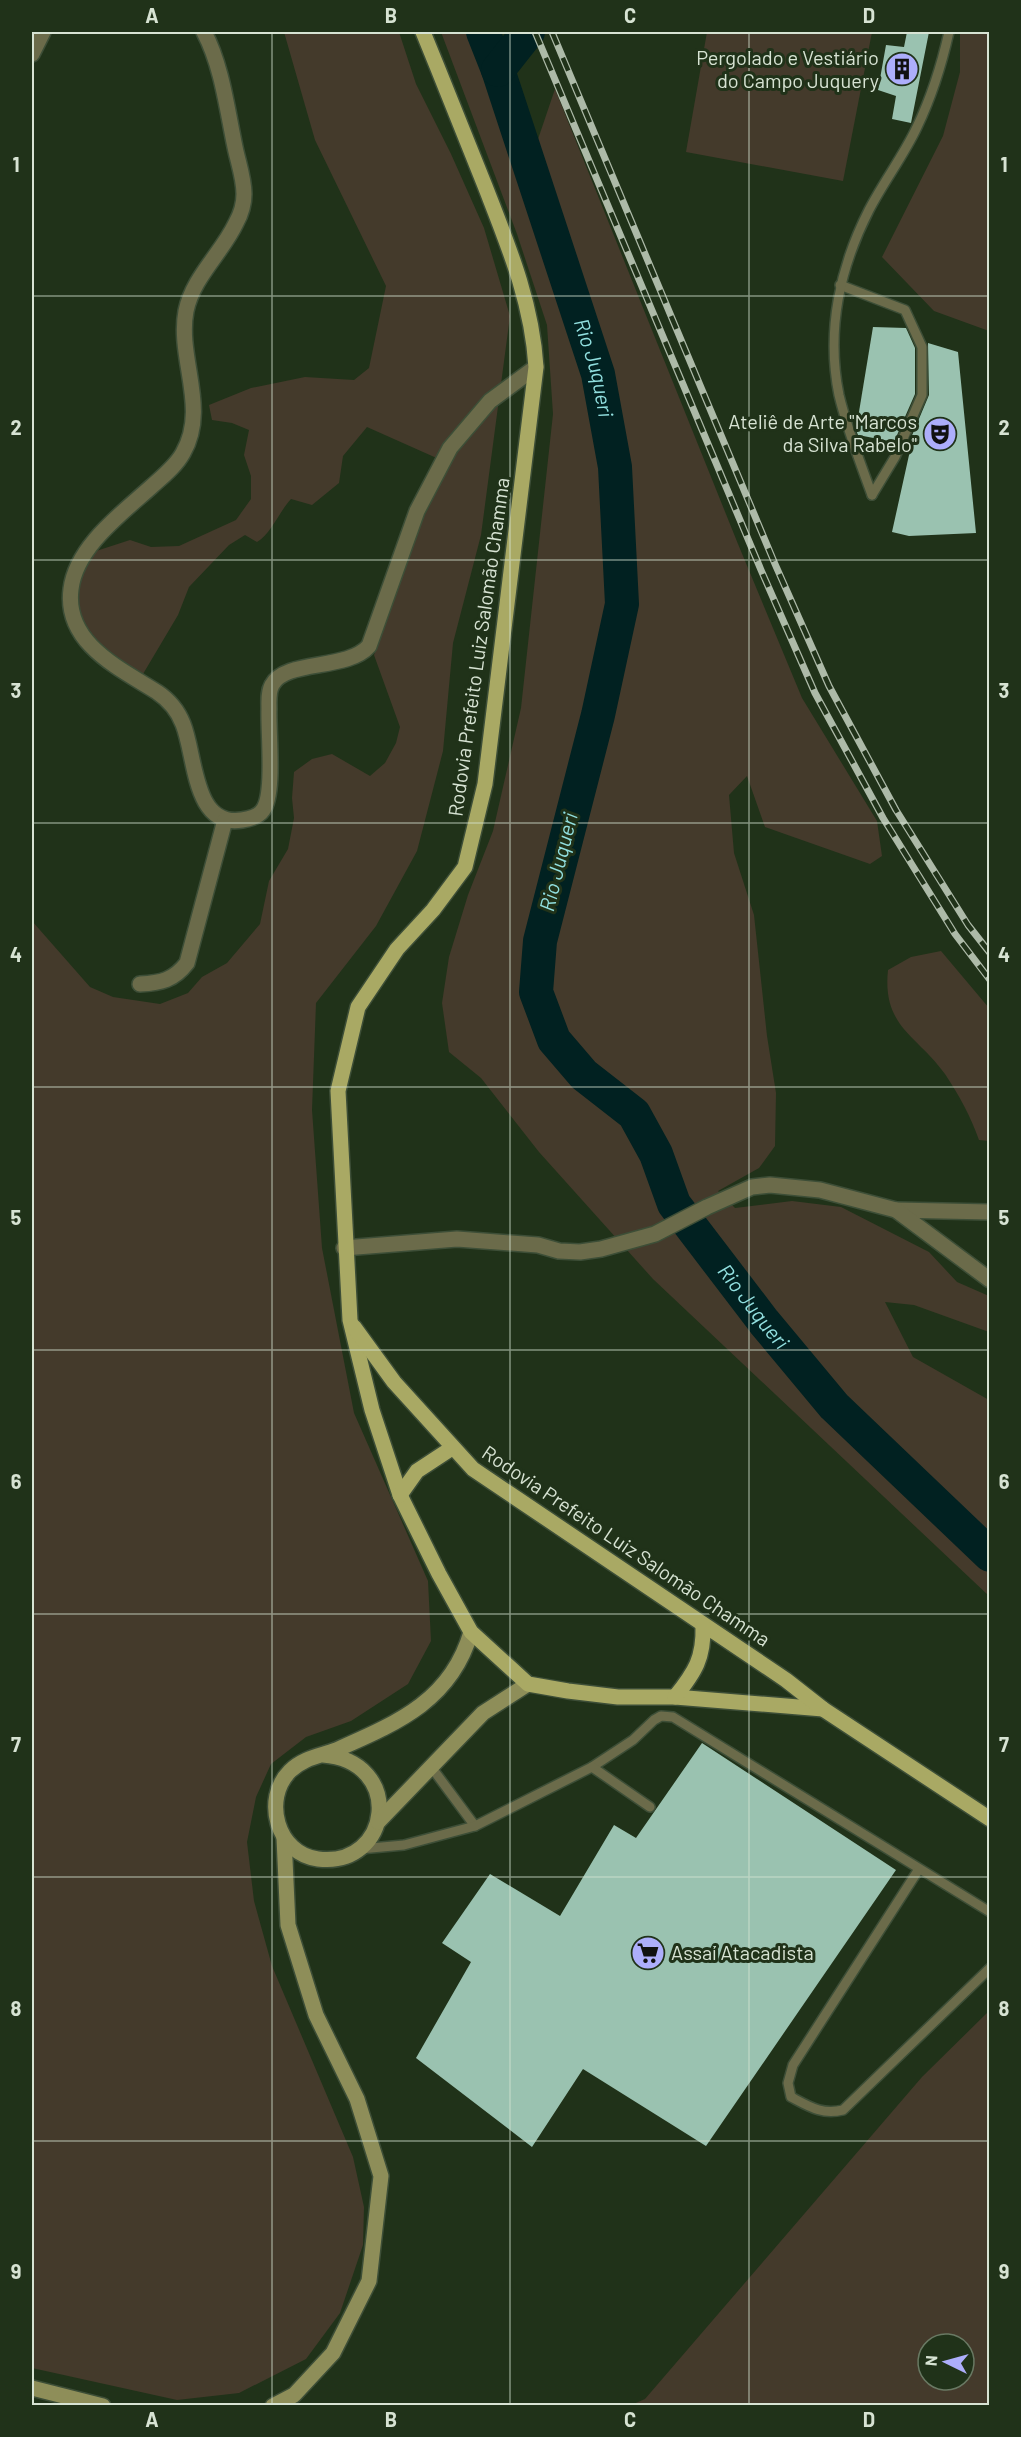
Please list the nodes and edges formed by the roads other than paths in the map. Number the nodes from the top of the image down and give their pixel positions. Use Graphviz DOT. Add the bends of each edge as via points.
graph roads {
  1 [pos="44,32"];
  2 [pos="204,32"];
  3 [pos="423,32"];
  4 [pos="949,32"];
  5 [pos="32,54"];
  6 [pos="840,285"];
  7 [pos="536,367"];
  8 [pos="225,820"];
  9 [pos="140,984"];
  10 [pos="896,1210"];
  11 [pos="990,1212"];
  12 [pos="344,1248"];
  13 [pos="990,1280"];
  14 [pos="350,1320"];
  15 [pos="452,1448"];
  16 [pos="400,1495"];
  17 [pos="703,1626"];
  18 [pos="471,1632"];
  19 [pos="528,1684"];
  20 [pos="675,1697"];
  21 [pos="823,1709"];
  22 [pos="323,1755"];
  23 [pos="592,1767"];
  24 [pos="432,1768"];
  25 [pos="650,1807"];
  26 [pos="990,1819"];
  27 [pos="378,1822"];
  28 [pos="475,1826"];
  29 [pos="284,1838"];
  30 [pos="360,1849"];
  31 [pos="920,1869"];
  32 [pos="990,1912"];
  33 [pos="990,1968"];
  34 [pos="32,2388"];
  35 [pos="103,2406"];
  36 [pos="273,2406"];
  1 -- 5 [label="street"];
  2 -- 8 [label="street" via="222,85 244,195 236,224 194,287 186,311 184,341 194,404 192,432 183,453 169,470 89,546 76,568 71,600 76,625 94,649 163,696 177,711 191,748 202,799"];
  3 -- 7 [label="main road, Rodovia Prefeito Luiz Salomão Chamma" via="513,258 528,304"];
  4 -- 6 [label="lane" via="917,126 869,211"];
  6 -- 6 [label="lane" via="835,365 852,439 872,495 895,457 922,394 922,347 905,310"];
  7 -- 8 [label="street" via="490,401 450,448 417,510 369,646 343,661 281,676 272,685 268,717 269,797 255,816"];
  7 -- 12 [label="main road, Rodovia Prefeito Luiz Salomão Chamma" via="485,784 471,846 465,867 397,949 358,1007 338,1091"];
  8 -- 9 [label="street" via="187,963 179,973 159,984"];
  10 -- 11 [label="street"];
  10 -- 12 [label="street" via="820,1190 770,1185 752,1187 656,1234 601,1249 580,1252 457,1239"];
  10 -- 13 [label="street"];
  12 -- 14 [label="main road, Rodovia Prefeito Luiz Salomão Chamma"];
  14 -- 15 [label="main road, Rodovia Prefeito Luiz Salomão Chamma" via="394,1382"];
  14 -- 16 [label="main road, Rodovia Prefeito Luiz Salomão Chamma" via="372,1410"];
  15 -- 16 [label="main road" via="417,1471"];
  15 -- 17 [label="main road, Rodovia Prefeito Luiz Salomão Chamma" via="473,1469"];
  16 -- 18 [label="main road, Rodovia Prefeito Luiz Salomão Chamma"];
  17 -- 20 [label="main road" via="700,1659"];
  17 -- 21 [label="main road, Rodovia Prefeito Luiz Salomão Chamma"];
  18 -- 19 [label="main road, Rodovia Prefeito Luiz Salomão Chamma"];
  18 -- 22 [label="main road" via="464,1655 450,1677 426,1702 398,1720"];
  19 -- 20 [label="main road, Rodovia Prefeito Luiz Salomão Chamma" via="618,1697"];
  19 -- 24 [label="main road" via="483,1713"];
  20 -- 21 [label="main road, Rodovia Prefeito Luiz Salomão Chamma"];
  21 -- 26 [label="main road, Rodovia Prefeito Luiz Salomão Chamma"];
  22 -- 27 [label="main road" via="340,1756 368,1774 380,1806"];
  22 -- 29 [label="main road" via="305,1760 280,1785 275,1803"];
  23 -- 25 [label="lane"];
  23 -- 28 [label="lane"];
  23 -- 31 [label="lane" via="633,1740 654,1720 674,1717"];
  24 -- 27 [label="main road"];
  24 -- 28 [label="lane"];
  27 -- 30 [label="main road"];
  28 -- 30 [label="lane" via="404,1845"];
  29 -- 30 [label="main road" via="312,1858 330,1860"];
  29 -- 36 [label="main road" via="288,1925 316,2015 357,2099 381,2176 369,2281 333,2353 294,2395"];
  31 -- 32 [label="lane"];
  31 -- 33 [label="lane" via="793,2065 788,2083 791,2097 829,2114 843,2110"];
  34 -- 35 [label="main road"];
}
